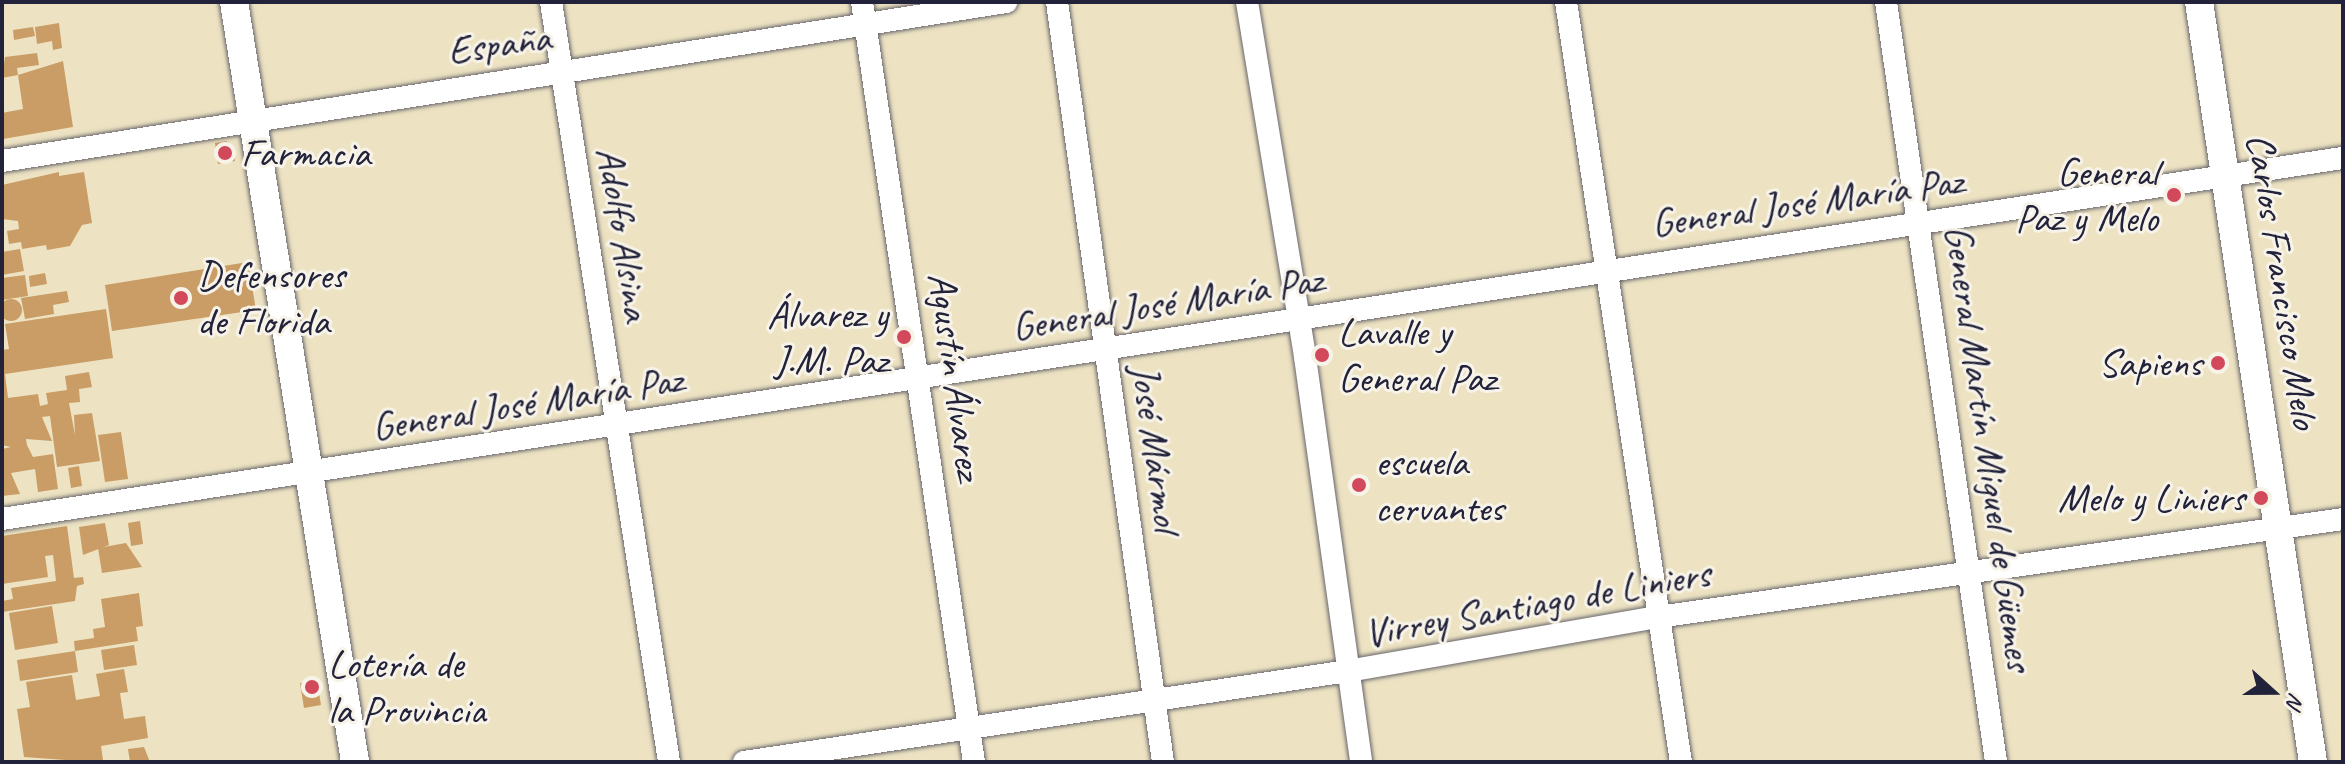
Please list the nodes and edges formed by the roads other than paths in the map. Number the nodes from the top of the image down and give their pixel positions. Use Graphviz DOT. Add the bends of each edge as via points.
graph roads {
  1 [pos="234,2"];
  2 [pos="551,2"];
  3 [pos="862,2"];
  4 [pos="1006,2"];
  5 [pos="1057,2"];
  6 [pos="1247,2"];
  7 [pos="1566,2"];
  8 [pos="1886,2"];
  9 [pos="2199,2"];
  10 [pos="866,28"];
  11 [pos="562,71"];
  12 [pos="253,117"];
  13 [pos="2343,158"];
  14 [pos="2,161"];
  15 [pos="2224,175"];
  16 [pos="1922,222"];
  17 [pos="1610,268"];
  18 [pos="1299,319"];
  19 [pos="1106,350"];
  20 [pos="921,378"];
  21 [pos="616,426"];
  22 [pos="311,472"];
  23 [pos="2,519"];
  24 [pos="2343,519"];
  25 [pos="2280,529"];
  26 [pos="1972,572"];
  27 [pos="1658,617"];
  28 [pos="1348,671"];
  29 [pos="1155,700"];
  30 [pos="969,730"];
  31 [pos="355,762"];
  32 [pos="669,762"];
  33 [pos="744,762"];
  34 [pos="974,762"];
  35 [pos="1163,762"];
  36 [pos="1361,762"];
  37 [pos="1681,762"];
  38 [pos="1996,762"];
  39 [pos="2313,762"];
  1 -- 12 [label="street"];
  2 -- 11 [label="street, Adolfo Alsina"];
  3 -- 10 [label="street, Agustín Álvarez"];
  4 -- 10 [label="street, España"];
  5 -- 19 [label="street, José Mármol"];
  6 -- 18 [label="street"];
  7 -- 17 [label="street"];
  8 -- 16 [label="street, General Martín Miguel de Güemes"];
  9 -- 15 [label="street, Carlos Francisco Melo"];
  10 -- 11 [label="street, España"];
  10 -- 20 [label="street, Agustín Álvarez"];
  11 -- 12 [label="street, España"];
  11 -- 21 [label="street, Adolfo Alsina"];
  12 -- 14 [label="street, España"];
  12 -- 22 [label="street"];
  13 -- 15 [label="street, General José María Paz"];
  15 -- 16 [label="street, General José María Paz"];
  15 -- 25 [label="street, Carlos Francisco Melo"];
  16 -- 17 [label="street, General José María Paz"];
  16 -- 26 [label="street, General Martín Miguel de Güemes"];
  17 -- 18 [label="street, General José María Paz"];
  17 -- 27 [label="street"];
  18 -- 19 [label="street, General José María Paz"];
  18 -- 28 [label="street"];
  19 -- 20 [label="street, General José María Paz"];
  19 -- 29 [label="street, José Mármol"];
  20 -- 21 [label="street, General José María Paz"];
  20 -- 30 [label="street, Agustín Álvarez"];
  21 -- 22 [label="street, General José María Paz"];
  21 -- 32 [label="street, Adolfo Alsina"];
  22 -- 23 [label="street, General José María Paz"];
  22 -- 31 [label="street"];
  24 -- 25 [label="street, Virrey Santiago de Liniers"];
  25 -- 26 [label="street, Virrey Santiago de Liniers"];
  25 -- 39 [label="street, Carlos Francisco Melo"];
  26 -- 27 [label="street, Virrey Santiago de Liniers"];
  26 -- 38 [label="street, General Martín Miguel de Güemes"];
  27 -- 28 [label="street, Virrey Santiago de Liniers"];
  27 -- 37 [label="street"];
  28 -- 29 [label="street, Virrey Santiago de Liniers"];
  28 -- 36 [label="street"];
  29 -- 30 [label="street, Virrey Santiago de Liniers"];
  29 -- 35 [label="street, José Mármol"];
  30 -- 33 [label="street, Virrey Santiago de Liniers"];
  30 -- 34 [label="street, Agustín Álvarez"];
}
